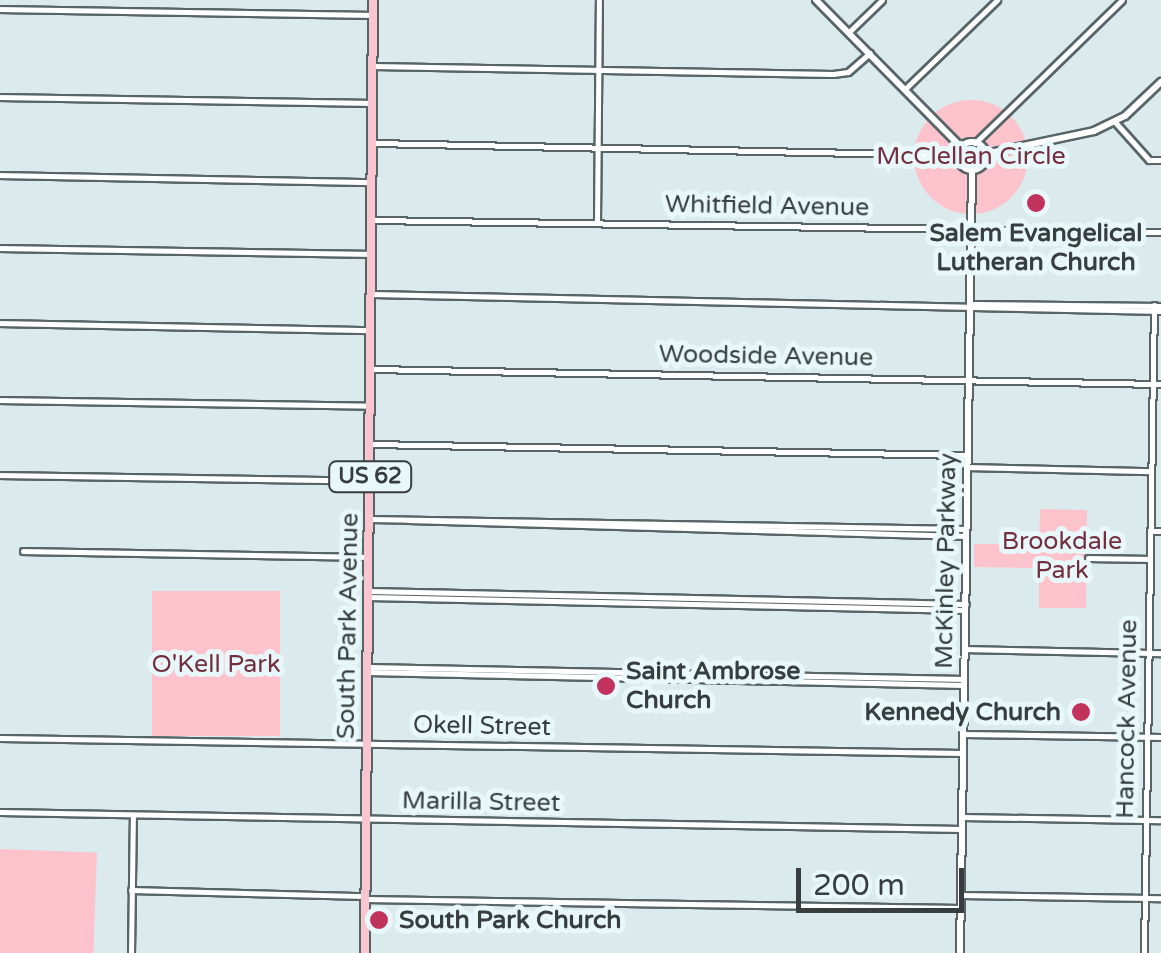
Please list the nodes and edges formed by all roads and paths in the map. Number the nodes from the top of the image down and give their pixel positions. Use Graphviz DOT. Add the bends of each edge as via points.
graph roads {
  1 [pos="374,0"];
  2 [pos="599,0"];
  3 [pos="816,0"];
  4 [pos="882,0"];
  5 [pos="997,0"];
  6 [pos="1122,0"];
  7 [pos="0,10"];
  8 [pos="373,15"];
  9 [pos="848,32"];
  10 [pos="870,53"];
  11 [pos="373,66"];
  12 [pos="598,70"];
  13 [pos="1161,82"];
  14 [pos="906,88"];
  15 [pos="0,97"];
  16 [pos="373,102"];
  17 [pos="1114,122"];
  18 [pos="373,142"];
  19 [pos="975,143"];
  20 [pos="598,147"];
  21 [pos="960,151"];
  22 [pos="985,154"];
  23 [pos="1161,160"];
  24 [pos="972,169"];
  25 [pos="0,174"];
  26 [pos="372,182"];
  27 [pos="372,220"];
  28 [pos="597,224"];
  29 [pos="971,229"];
  30 [pos="1161,232"];
  31 [pos="0,248"];
  32 [pos="372,254"];
  33 [pos="372,294"];
  34 [pos="971,305"];
  35 [pos="1158,308"];
  36 [pos="0,323"];
  37 [pos="372,330"];
  38 [pos="371,369"];
  39 [pos="969,380"];
  40 [pos="1152,384"];
  41 [pos="1161,384"];
  42 [pos="0,400"];
  43 [pos="371,406"];
  44 [pos="370,444"];
  45 [pos="968,455"];
  46 [pos="1161,466"];
  47 [pos="968,467"];
  48 [pos="1151,468"];
  49 [pos="0,475"];
  50 [pos="370,481"];
  51 [pos="369,519"];
  52 [pos="1150,531"];
  53 [pos="1161,531"];
  54 [pos="966,532"];
  55 [pos="22,550"];
  56 [pos="369,557"];
  57 [pos="1088,558"];
  58 [pos="1150,559"];
  59 [pos="368,594"];
  60 [pos="966,607"];
  61 [pos="965,649"];
  62 [pos="1148,653"];
  63 [pos="1161,654"];
  64 [pos="368,670"];
  65 [pos="964,682"];
  66 [pos="964,734"];
  67 [pos="1147,737"];
  68 [pos="1161,737"];
  69 [pos="0,738"];
  70 [pos="366,744"];
  71 [pos="963,753"];
  72 [pos="0,812"];
  73 [pos="132,815"];
  74 [pos="962,817"];
  75 [pos="366,820"];
  76 [pos="1146,820"];
  77 [pos="1161,820"];
  78 [pos="962,829"];
  79 [pos="131,890"];
  80 [pos="961,894"];
  81 [pos="365,898"];
  82 [pos="1145,898"];
  83 [pos="1161,898"];
  84 [pos="961,908"];
  85 [pos="131,953"];
  86 [pos="365,953"];
  87 [pos="960,953"];
  88 [pos="1144,953"];
  1 -- 8 [label="main road, South Park Avenue / US 62"];
  2 -- 12 [label="street"];
  3 -- 9 [label="street"];
  4 -- 9 [label="street"];
  5 -- 14 [label="street"];
  6 -- 19 [label="street"];
  7 -- 8 [label="street"];
  8 -- 11 [label="main road, South Park Avenue / US 62"];
  9 -- 10 [label="street"];
  10 -- 12 [label="street" via="838,74"];
  10 -- 14 [label="street"];
  11 -- 12 [label="street"];
  11 -- 16 [label="main road, South Park Avenue / US 62"];
  12 -- 20 [label="street"];
  13 -- 17 [label="street"];
  14 -- 21 [label="street"];
  15 -- 16 [label="street"];
  16 -- 18 [label="main road, South Park Avenue / US 62"];
  17 -- 22 [label="street"];
  17 -- 23 [label="street" via="1149,160"];
  18 -- 20 [label="street"];
  18 -- 26 [label="main road, South Park Avenue / US 62"];
  19 -- 21 [label="street"];
  19 -- 22 [label="street"];
  20 -- 21 [label="street"];
  20 -- 28 [label="street"];
  21 -- 24 [label="street"];
  22 -- 24 [label="street"];
  24 -- 29 [label="street, McKinley Parkway"];
  25 -- 26 [label="street"];
  26 -- 27 [label="main road, South Park Avenue / US 62"];
  27 -- 28 [label="street, Whitfield Avenue"];
  27 -- 32 [label="main road, South Park Avenue / US 62"];
  28 -- 29 [label="street, Whitfield Avenue"];
  29 -- 30 [label="street, Whitfield Avenue"];
  29 -- 34 [label="street, McKinley Parkway"];
  31 -- 32 [label="street"];
  32 -- 33 [label="main road, South Park Avenue / US 62"];
  33 -- 34 [label="street"];
  33 -- 37 [label="main road, South Park Avenue / US 62"];
  34 -- 35 [label="street"];
  34 -- 39 [label="street, McKinley Parkway"];
  35 -- 40 [label="street, Hancock Avenue"];
  36 -- 37 [label="street"];
  37 -- 38 [label="main road, South Park Avenue / US 62"];
  38 -- 39 [label="street, Woodside Avenue"];
  38 -- 43 [label="main road, South Park Avenue / US 62"];
  39 -- 40 [label="street, Woodside Avenue"];
  39 -- 45 [label="street, McKinley Parkway"];
  40 -- 41 [label="street, Woodside Avenue"];
  40 -- 48 [label="street, Hancock Avenue"];
  42 -- 43 [label="street"];
  43 -- 44 [label="main road, South Park Avenue / US 62"];
  44 -- 45 [label="street"];
  44 -- 50 [label="main road, South Park Avenue / US 62"];
  45 -- 47 [label="street, McKinley Parkway"];
  46 -- 48 [label="street"];
  47 -- 48 [label="street"];
  47 -- 54 [label="street, McKinley Parkway"];
  48 -- 52 [label="street, Hancock Avenue"];
  49 -- 50 [label="street"];
  50 -- 51 [label="main road, South Park Avenue / US 62"];
  51 -- 54 [label="street"];
  51 -- 56 [label="main road, South Park Avenue / US 62"];
  52 -- 53 [label="street"];
  52 -- 58 [label="street, Hancock Avenue"];
  54 -- 60 [label="street, McKinley Parkway"];
  55 -- 56 [label="street"];
  56 -- 59 [label="main road, South Park Avenue / US 62"];
  57 -- 58 [label="street"];
  58 -- 62 [label="street, Hancock Avenue"];
  59 -- 60 [label="street"];
  59 -- 64 [label="main road, South Park Avenue / US 62"];
  60 -- 61 [label="street, McKinley Parkway"];
  61 -- 62 [label="street"];
  61 -- 65 [label="street, McKinley Parkway"];
  62 -- 63 [label="street"];
  62 -- 67 [label="street, Hancock Avenue"];
  64 -- 65 [label="street"];
  64 -- 70 [label="main road, South Park Avenue / US 62"];
  65 -- 66 [label="street, McKinley Parkway"];
  66 -- 67 [label="street"];
  66 -- 71 [label="street, McKinley Parkway"];
  67 -- 68 [label="street"];
  67 -- 76 [label="street, Hancock Avenue"];
  69 -- 70 [label="street, Okell Street"];
  70 -- 71 [label="street, Okell Street"];
  70 -- 75 [label="main road, South Park Avenue / US 62"];
  71 -- 74 [label="street, McKinley Parkway"];
  72 -- 73 [label="street, Marilla Street"];
  73 -- 75 [label="street, Marilla Street"];
  73 -- 79 [label="street"];
  74 -- 76 [label="street"];
  74 -- 78 [label="street, McKinley Parkway"];
  75 -- 78 [label="street, Marilla Street"];
  75 -- 81 [label="main road, South Park Avenue / US 62"];
  76 -- 77 [label="street"];
  76 -- 82 [label="street, Hancock Avenue"];
  78 -- 80 [label="street, McKinley Parkway"];
  79 -- 81 [label="street"];
  79 -- 85 [label="street"];
  80 -- 82 [label="street"];
  80 -- 84 [label="street, McKinley Parkway"];
  81 -- 84 [label="street"];
  81 -- 86 [label="main road, South Park Avenue / US 62"];
  82 -- 83 [label="street"];
  82 -- 88 [label="street, Hancock Avenue"];
  84 -- 87 [label="street, McKinley Parkway"];
}
